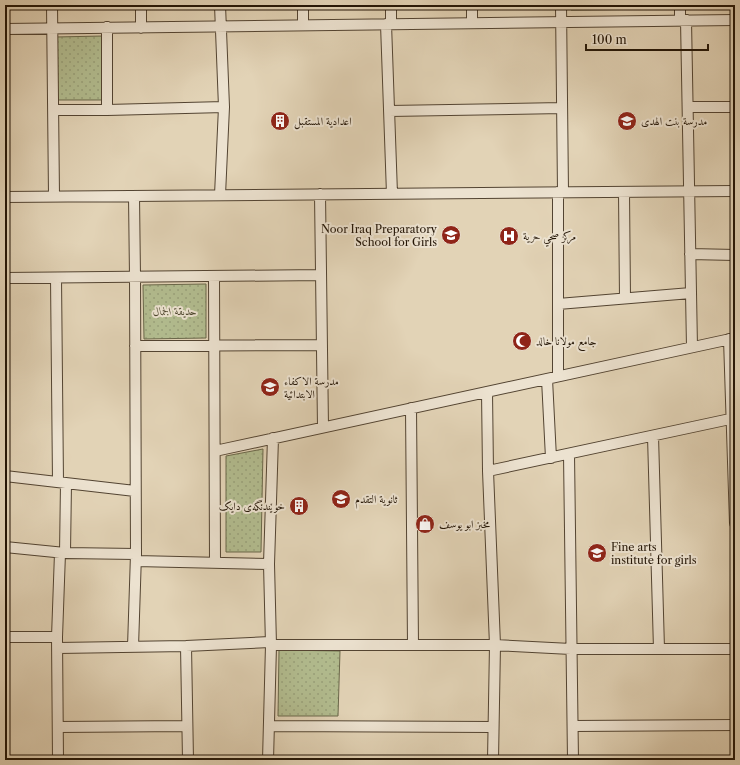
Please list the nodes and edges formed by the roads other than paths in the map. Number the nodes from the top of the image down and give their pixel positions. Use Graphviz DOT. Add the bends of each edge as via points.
graph roads {
  1 [pos="52,5"];
  2 [pos="141,5"];
  3 [pos="220,5"];
  4 [pos="303,5"];
  5 [pos="391,5"];
  6 [pos="472,5"];
  7 [pos="561,5"];
  8 [pos="680,5"];
  9 [pos="683,20"];
  10 [pos="735,20"];
  11 [pos="561,22"];
  12 [pos="472,23"];
  13 [pos="389,24"];
  14 [pos="303,25"];
  15 [pos="220,26"];
  16 [pos="107,27"];
  17 [pos="52,28"];
  18 [pos="141,28"];
  19 [pos="5,29"];
  20 [pos="224,107"];
  21 [pos="688,107"];
  22 [pos="735,107"];
  23 [pos="562,108"];
  24 [pos="53,110"];
  25 [pos="106,110"];
  26 [pos="389,111"];
  27 [pos="689,191"];
  28 [pos="735,191"];
  29 [pos="561,192"];
  30 [pos="624,192"];
  31 [pos="320,194"];
  32 [pos="392,194"];
  33 [pos="220,195"];
  34 [pos="54,196"];
  35 [pos="134,196"];
  36 [pos="5,197"];
  37 [pos="690,254"];
  38 [pos="735,255"];
  39 [pos="321,275"];
  40 [pos="214,276"];
  41 [pos="135,277"];
  42 [pos="5,278"];
  43 [pos="56,278"];
  44 [pos="691,293"];
  45 [pos="625,298"];
  46 [pos="558,304"];
  47 [pos="732,339"];
  48 [pos="322,345"];
  49 [pos="135,346"];
  50 [pos="214,346"];
  51 [pos="692,347"];
  52 [pos="558,376"];
  53 [pos="547,379"];
  54 [pos="487,392"];
  55 [pos="411,408"];
  56 [pos="730,419"];
  57 [pos="323,427"];
  58 [pos="653,436"];
  59 [pos="273,438"];
  60 [pos="215,451"];
  61 [pos="569,454"];
  62 [pos="551,458"];
  63 [pos="488,472"];
  64 [pos="5,476"];
  65 [pos="62,483"];
  66 [pos="135,491"];
  67 [pos="735,523"];
  68 [pos="5,546"];
  69 [pos="62,553"];
  70 [pos="136,557"];
  71 [pos="215,563"];
  72 [pos="270,564"];
  73 [pos="5,637"];
  74 [pos="58,642"];
  75 [pos="271,644"];
  76 [pos="413,644"];
  77 [pos="495,645"];
  78 [pos="186,646"];
  79 [pos="133,647"];
  80 [pos="572,649"];
  81 [pos="660,649"];
  82 [pos="735,649"];
  83 [pos="735,725"];
  84 [pos="187,726"];
  85 [pos="269,726"];
  86 [pos="573,726"];
  87 [pos="58,727"];
  88 [pos="493,727"];
  89 [pos="58,760"];
  90 [pos="188,760"];
  91 [pos="268,760"];
  92 [pos="493,760"];
  93 [pos="573,760"];
  1 -- 17 [label="street"];
  2 -- 18 [label="street"];
  3 -- 15 [label="street"];
  4 -- 14 [label="street"];
  5 -- 13 [label="street"];
  6 -- 12 [label="street"];
  7 -- 11 [label="street"];
  8 -- 9 [label="street"];
  9 -- 10 [label="street"];
  9 -- 11 [label="street"];
  9 -- 21 [label="street"];
  11 -- 12 [label="street"];
  11 -- 23 [label="street"];
  12 -- 13 [label="street"];
  13 -- 14 [label="street"];
  13 -- 26 [label="street"];
  14 -- 15 [label="street"];
  15 -- 18 [label="street"];
  15 -- 20 [label="street"];
  16 -- 17 [label="street"];
  16 -- 18 [label="street"];
  16 -- 25 [label="street"];
  17 -- 19 [label="street"];
  17 -- 24 [label="street"];
  20 -- 25 [label="street"];
  20 -- 33 [label="street"];
  21 -- 22 [label="street"];
  21 -- 27 [label="street"];
  23 -- 26 [label="street"];
  23 -- 29 [label="street"];
  24 -- 25 [label="street"];
  24 -- 34 [label="street"];
  26 -- 32 [label="street"];
  27 -- 28 [label="street"];
  27 -- 30 [label="street"];
  27 -- 37 [label="street"];
  29 -- 30 [label="street"];
  29 -- 32 [label="street"];
  29 -- 46 [label="street"];
  30 -- 45 [label="street"];
  31 -- 32 [label="street"];
  31 -- 33 [label="street"];
  31 -- 39 [label="street"];
  33 -- 35 [label="street"];
  34 -- 35 [label="street"];
  34 -- 36 [label="street"];
  35 -- 41 [label="street"];
  37 -- 38 [label="street"];
  37 -- 44 [label="street"];
  39 -- 40 [label="street"];
  39 -- 48 [label="street"];
  40 -- 41 [label="street"];
  40 -- 50 [label="street"];
  41 -- 43 [label="street"];
  41 -- 49 [label="street"];
  42 -- 43 [label="street"];
  43 -- 65 [label="street"];
  44 -- 45 [label="street"];
  44 -- 51 [label="street"];
  45 -- 46 [label="street"];
  46 -- 52 [label="street"];
  47 -- 51 [label="street"];
  47 -- 56 [label="street"];
  48 -- 50 [label="street"];
  48 -- 57 [label="street"];
  49 -- 50 [label="street"];
  49 -- 66 [label="street"];
  50 -- 60 [label="street"];
  51 -- 52 [label="street"];
  52 -- 53 [label="street"];
  53 -- 54 [label="street"];
  53 -- 62 [label="street"];
  54 -- 55 [label="street"];
  54 -- 63 [label="street"];
  55 -- 57 [label="street"];
  55 -- 76 [label="street"];
  56 -- 58 [label="street"];
  56 -- 67 [label="street"];
  57 -- 59 [label="street"];
  58 -- 61 [label="street"];
  58 -- 81 [label="street"];
  59 -- 60 [label="street"];
  59 -- 72 [label="street"];
  60 -- 71 [label="street"];
  61 -- 62 [label="street"];
  61 -- 80 [label="street"];
  62 -- 63 [label="street"];
  63 -- 77 [label="street"];
  64 -- 65 [label="street"];
  65 -- 66 [label="street"];
  65 -- 69 [label="street"];
  66 -- 70 [label="street"];
  68 -- 69 [label="street"];
  69 -- 70 [label="street"];
  69 -- 74 [label="street"];
  70 -- 71 [label="street"];
  70 -- 79 [label="street"];
  71 -- 72 [label="street"];
  72 -- 75 [label="street"];
  73 -- 74 [label="street"];
  74 -- 79 [label="street"];
  74 -- 87 [label="street"];
  75 -- 76 [label="street"];
  75 -- 78 [label="street"];
  75 -- 85 [label="street"];
  76 -- 77 [label="street"];
  77 -- 80 [label="street"];
  77 -- 88 [label="street"];
  78 -- 79 [label="street"];
  78 -- 84 [label="street"];
  80 -- 81 [label="street"];
  80 -- 86 [label="street"];
  81 -- 82 [label="street"];
  83 -- 86 [label="street"];
  84 -- 87 [label="street"];
  84 -- 90 [label="street"];
  85 -- 88 [label="street"];
  85 -- 91 [label="street"];
  86 -- 93 [label="street"];
  87 -- 89 [label="street"];
  88 -- 92 [label="street"];
}
